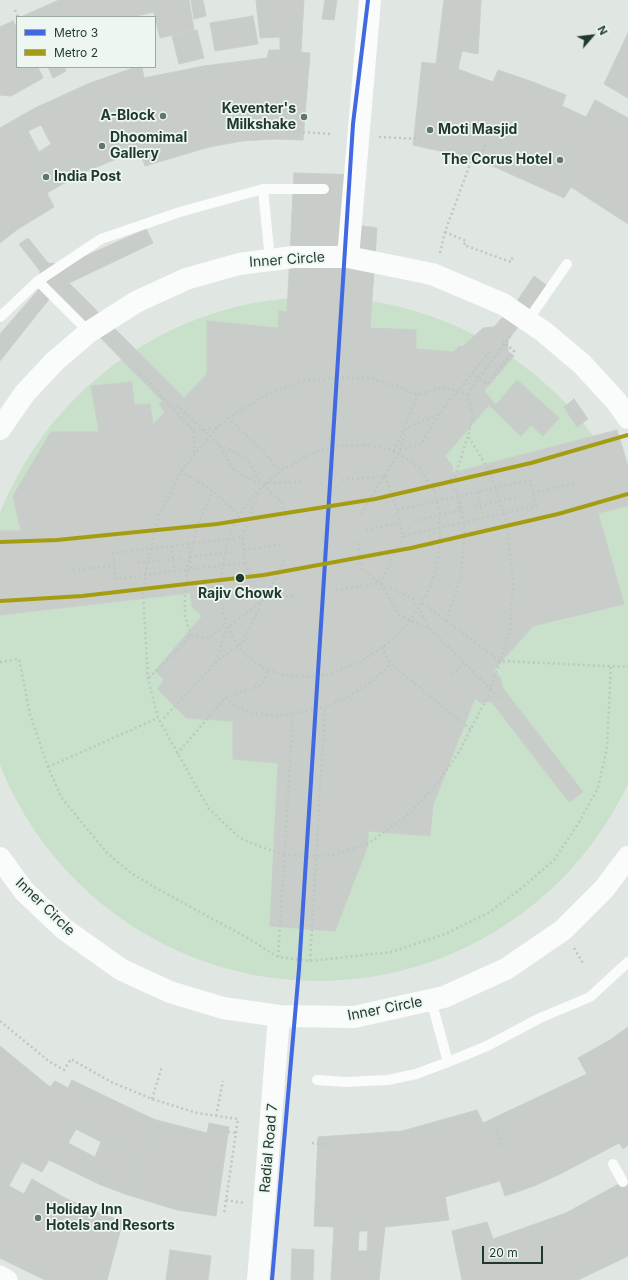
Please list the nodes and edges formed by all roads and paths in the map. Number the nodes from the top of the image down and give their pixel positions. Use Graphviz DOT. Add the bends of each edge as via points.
graph roads {
  1 [pos="370,0"];
  2 [pos="14,10"];
  3 [pos="17,16"];
  4 [pos="288,131"];
  5 [pos="331,134"];
  6 [pos="376,136"];
  7 [pos="421,139"];
  8 [pos="486,142"];
  9 [pos="474,153"];
  10 [pos="482,156"];
  11 [pos="263,189"];
  12 [pos="324,189"];
  13 [pos="445,232"];
  14 [pos="440,253"];
  15 [pos="514,256"];
  16 [pos="348,257"];
  17 [pos="270,260"];
  18 [pos="567,264"];
  19 [pos="38,281"];
  20 [pos="0,317"];
  21 [pos="526,319"];
  22 [pos="89,332"];
  23 [pos="500,339"];
  24 [pos="491,350"];
  25 [pos="136,369"];
  26 [pos="472,373"];
  27 [pos="467,394"];
  28 [pos="418,395"];
  29 [pos="177,405"];
  30 [pos="439,414"];
  31 [pos="228,418"];
  32 [pos="628,418"];
  33 [pos="218,427"];
  34 [pos="0,428"];
  35 [pos="194,430"];
  36 [pos="468,436"];
  37 [pos="219,444"];
  38 [pos="394,451"];
  39 [pos="400,451"];
  40 [pos="194,455"];
  41 [pos="181,471"];
  42 [pos="281,471"];
  43 [pos="385,476"];
  44 [pos="303,480"];
  45 [pos="342,480"];
  46 [pos="449,480"];
  47 [pos="574,482"];
  48 [pos="262,485"];
  49 [pos="213,491"];
  50 [pos="434,491"];
  51 [pos="478,492"];
  52 [pos="533,493"];
  53 [pos="457,497"];
  54 [pos="516,497"];
  55 [pos="480,505"];
  56 [pos="475,507"];
  57 [pos="397,510"];
  58 [pos="460,510"];
  59 [pos="362,514"];
  60 [pos="239,515"];
  61 [pos="484,518"];
  62 [pos="287,521"];
  63 [pos="415,521"];
  64 [pos="400,523"];
  65 [pos="463,523"];
  66 [pos="366,530"];
  67 [pos="403,536"];
  68 [pos="242,537"];
  69 [pos="358,543"];
  70 [pos="188,544"];
  71 [pos="281,544"];
  72 [pos="171,546"];
  73 [pos="244,550"];
  74 [pos="231,552"];
  75 [pos="285,556"];
  76 [pos="189,557"];
  77 [pos="181,558"];
  78 [pos="173,559"];
  79 [pos="138,563"];
  80 [pos="245,563"];
  81 [pos="114,566"];
  82 [pos="191,569"];
  83 [pos="72,570"];
  84 [pos="175,572"];
  85 [pos="380,583"];
  86 [pos="336,590"];
  87 [pos="297,595"];
  88 [pos="263,600"];
  89 [pos="422,603"];
  90 [pos="446,621"];
  91 [pos="226,623"];
  92 [pos="430,629"];
  93 [pos="191,636"];
  94 [pos="382,647"];
  95 [pos="0,662"];
  96 [pos="500,662"];
  97 [pos="215,663"];
  98 [pos="463,663"];
  99 [pos="391,664"];
  100 [pos="611,665"];
  101 [pos="628,667"];
  102 [pos="268,670"];
  103 [pos="452,675"];
  104 [pos="148,678"];
  105 [pos="225,698"];
  106 [pos="500,698"];
  107 [pos="325,708"];
  108 [pos="293,714"];
  109 [pos="158,718"];
  110 [pos="164,718"];
  111 [pos="471,730"];
  112 [pos="177,754"];
  113 [pos="48,767"];
  114 [pos="285,854"];
  115 [pos="316,857"];
  116 [pos="628,857"];
  117 [pos="0,858"];
  118 [pos="278,957"];
  119 [pos="310,961"];
  120 [pos="628,962"];
  121 [pos="432,1000"];
  122 [pos="279,1016"];
  123 [pos="0,1021"];
  124 [pos="448,1062"];
  125 [pos="162,1066"];
  126 [pos="317,1080"];
  127 [pos="223,1081"];
  128 [pos="152,1099"];
  129 [pos="216,1116"];
  130 [pos="496,1130"];
  131 [pos="228,1132"];
  132 [pos="236,1133"];
  133 [pos="312,1143"];
  134 [pos="326,1145"];
  135 [pos="502,1146"];
  136 [pos="613,1164"];
  137 [pos="623,1182"];
  138 [pos="224,1214"];
  139 [pos="0,1276"];
  140 [pos="7,1280"];
  141 [pos="258,1280"];
  1 -- 16 [label="street"];
  2 -- 3 [label="path"];
  4 -- 5 [label="path"];
  6 -- 7 [label="path"];
  8 -- 10 [label="path"];
  9 -- 13 [label="path"];
  11 -- 12 [label="lane"];
  11 -- 17 [label="lane"];
  11 -- 19 [label="lane" via="180,212 101,239"];
  13 -- 14 [label="path"];
  13 -- 15 [label="path" via="466,240 464,245 511,262"];
  16 -- 17 [label="street, Inner Circle" via="293,257"];
  16 -- 21 [label="street, Inner Circle" via="432,274 503,304"];
  17 -- 22 [label="street, Inner Circle" via="239,264 186,279 136,302"];
  18 -- 21 [label="lane"];
  19 -- 20 [label="lane"];
  19 -- 22 [label="lane"];
  21 -- 27 [label="path"];
  21 -- 32 [label="street, Inner Circle" via="582,364"];
  22 -- 34 [label="street, Inner Circle" via="55,361 25,393"];
  23 -- 26 [label="path" via="514,351 487,384"];
  24 -- 26 [label="path"];
  25 -- 35 [label="path"];
  26 -- 30 [label="path"];
  27 -- 28 [label="path" via="442,387"];
  27 -- 36 [label="path" via="473,416"];
  28 -- 31 [label="path" via="369,378 303,381 266,395"];
  28 -- 38 [label="path"];
  29 -- 37 [label="path"];
  30 -- 39 [label="path" via="421,444"];
  30 -- 39 [label="path" via="406,428"];
  31 -- 33 [label="path"];
  31 -- 42 [label="path"];
  33 -- 35 [label="path"];
  33 -- 40 [label="path"];
  35 -- 40 [label="path"];
  36 -- 46 [label="path" via="455,476"];
  36 -- 96 [label="path" via="490,472 507,524 513,582 510,632"];
  37 -- 48 [label="path" via="235,471"];
  37 -- 48 [label="path" via="247,458"];
  38 -- 42 [label="path" via="364,445 334,446 318,451"];
  38 -- 50 [label="path" via="419,468"];
  39 -- 43 [label="path"];
  40 -- 41 [label="path"];
  41 -- 49 [label="path"];
  41 -- 104 [label="path" via="158,519 147,563 143,594"];
  42 -- 60 [label="path" via="255,493"];
  43 -- 45 [label="path"];
  43 -- 57 [label="path"];
  43 -- 59 [label="path"];
  44 -- 48 [label="path"];
  46 -- 50 [label="path"];
  46 -- 90 [label="path" via="457,493 465,532 461,575"];
  47 -- 52 [label="path"];
  48 -- 62 [label="path" via="282,502"];
  48 -- 68 [label="path"];
  49 -- 60 [label="path"];
  49 -- 93 [label="path" via="198,523 188,564 185,616"];
  50 -- 89 [label="path" via="439,509 438,565"];
  51 -- 52 [label="path" via="530,480"];
  51 -- 53 [label="path"];
  51 -- 55 [label="path"];
  52 -- 61 [label="path" via="536,506"];
  53 -- 57 [label="path"];
  53 -- 58 [label="path"];
  54 -- 55 [label="path"];
  55 -- 56 [label="path"];
  55 -- 61 [label="path"];
  57 -- 64 [label="path"];
  58 -- 63 [label="path"];
  58 -- 65 [label="path"];
  60 -- 91 [label="path" via="228,540 222,570 222,600"];
  61 -- 65 [label="path"];
  64 -- 66 [label="path"];
  64 -- 67 [label="path"];
  65 -- 67 [label="path"];
  67 -- 85 [label="path"];
  68 -- 70 [label="path"];
  68 -- 73 [label="path"];
  69 -- 85 [label="path" via="362,569"];
  70 -- 72 [label="path"];
  70 -- 76 [label="path"];
  71 -- 73 [label="path"];
  72 -- 78 [label="path"];
  72 -- 81 [label="path" via="113,553"];
  73 -- 80 [label="path"];
  74 -- 76 [label="path"];
  75 -- 88 [label="path" via="281,569"];
  76 -- 82 [label="path"];
  77 -- 78 [label="path"];
  78 -- 79 [label="path"];
  78 -- 84 [label="path"];
  80 -- 82 [label="path"];
  80 -- 88 [label="path"];
  81 -- 83 [label="path"];
  81 -- 84 [label="path" via="116,579"];
  82 -- 84 [label="path"];
  85 -- 86 [label="path"];
  85 -- 92 [label="path" via="413,599"];
  85 -- 92 [label="path" via="399,615"];
  87 -- 88 [label="path"];
  88 -- 97 [label="path" via="242,643"];
  88 -- 97 [label="path" via="226,629"];
  89 -- 90 [label="path"];
  89 -- 94 [label="path" via="409,622"];
  90 -- 96 [label="path"];
  91 -- 93 [label="path" via="209,638"];
  91 -- 102 [label="path" via="237,645 245,654"];
  92 -- 98 [label="path"];
  93 -- 104 [label="path"];
  94 -- 99 [label="path"];
  94 -- 102 [label="path" via="358,663 326,675 296,676"];
  95 -- 113 [label="path" via="19,659 30,714"];
  96 -- 100 [label="path"];
  96 -- 111 [label="path" via="488,696"];
  97 -- 110 [label="path"];
  98 -- 103 [label="path"];
  98 -- 106 [label="path"];
  99 -- 107 [label="path" via="371,682"];
  99 -- 111 [label="path"];
  100 -- 101 [label="path"];
  100 -- 119 [label="path" via="607,748 598,788 554,860 488,913 445,934 391,952"];
  102 -- 105 [label="path" via="263,684"];
  104 -- 109 [label="path"];
  105 -- 108 [label="path" via="235,706 254,713 279,716"];
  105 -- 112 [label="path"];
  107 -- 108 [label="path"];
  107 -- 115 [label="path"];
  108 -- 114 [label="path"];
  109 -- 112 [label="path"];
  109 -- 113 [label="path"];
  111 -- 115 [label="path" via="433,789 404,818 369,843 337,854"];
  112 -- 114 [label="path" via="209,809 240,838"];
  113 -- 118 [label="path" via="62,797 82,824 107,853 131,873"];
  114 -- 115 [label="path"];
  114 -- 118 [label="path"];
  115 -- 119 [label="path"];
  116 -- 121 [label="street, Inner Circle" via="604,889 562,930 506,969"];
  117 -- 122 [label="street, Inner Circle" via="24,890 64,929 122,970 170,992 223,1008"];
  118 -- 119 [label="path"];
  120 -- 124 [label="lane" via="590,997"];
  121 -- 122 [label="street, Inner Circle" via="354,1018"];
  121 -- 124 [label="lane"];
  122 -- 141 [label="street, Radial Road 7"];
  123 -- 128 [label="path" via="50,1062 64,1070 70,1059 111,1082"];
  124 -- 126 [label="lane" via="416,1074 388,1080"];
  125 -- 128 [label="path"];
  127 -- 129 [label="path"];
  128 -- 129 [label="path"];
  129 -- 132 [label="path" via="238,1119"];
  130 -- 135 [label="path"];
  131 -- 132 [label="path"];
  132 -- 138 [label="path"];
  133 -- 134 [label="path"];
  136 -- 137 [label="lane"];
  139 -- 140 [label="street"];
}
